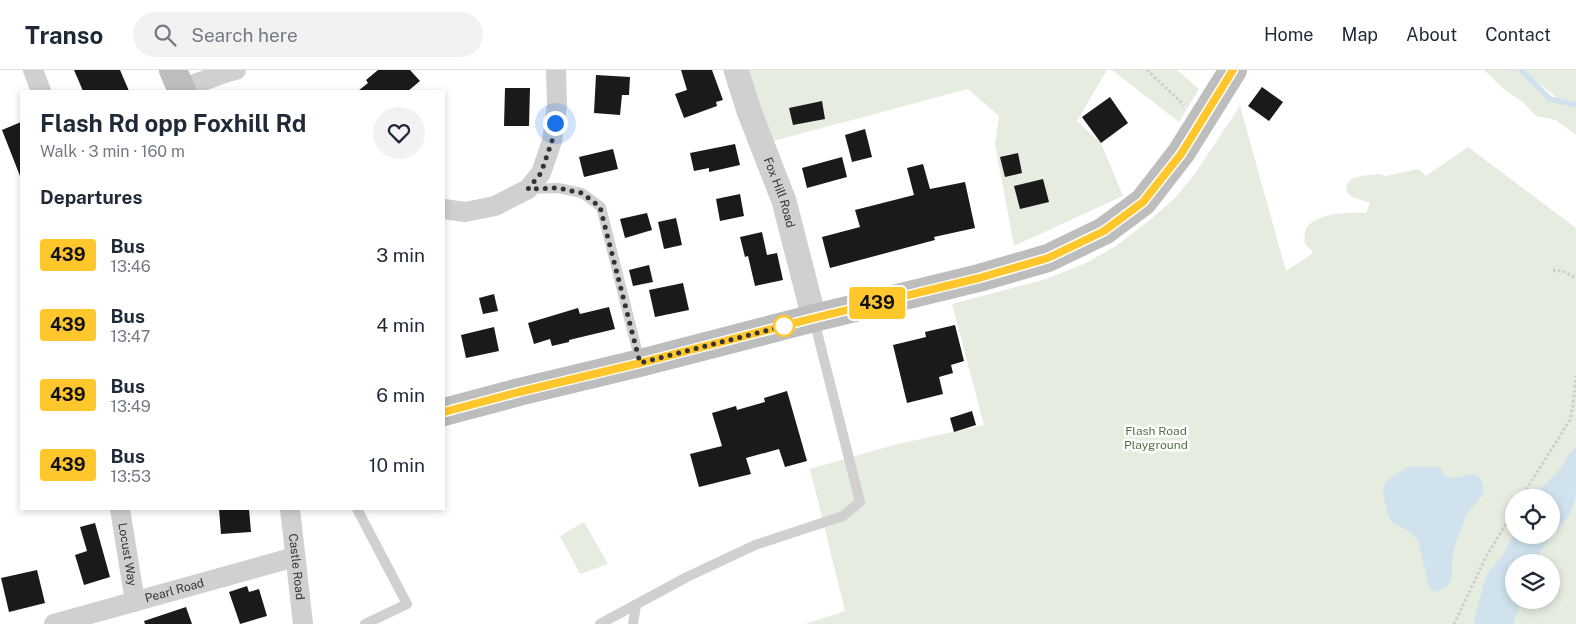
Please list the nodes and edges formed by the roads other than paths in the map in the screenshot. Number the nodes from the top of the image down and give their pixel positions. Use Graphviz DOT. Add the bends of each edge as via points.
graph roads {
  1 [pos="33,70"];
  2 [pos="236,70"];
  3 [pos="556,70"];
  4 [pos="736,70"];
  5 [pos="1233,70"];
  6 [pos="179,83"];
  7 [pos="41,90"];
  8 [pos="528,189"];
  9 [pos="445,209"];
  10 [pos="814,318"];
  11 [pos="640,363"];
  12 [pos="445,412"];
  13 [pos="120,510"];
  14 [pos="290,510"];
  15 [pos="357,510"];
  16 [pos="295,557"];
  17 [pos="134,602"];
  18 [pos="636,605"];
  19 [pos="54,624"];
  20 [pos="303,624"];
  21 [pos="365,624"];
  22 [pos="600,624"];
  23 [pos="633,624"];
  1 -- 7 [label="street"];
  2 -- 6 [label="street"];
  3 -- 8 [label="street" via="557,104 552,141 541,173"];
  4 -- 10 [label="street, Fox Hill Road" via="784,201"];
  5 -- 10 [label="main road" via="1181,154 1143,202 1104,231 1048,258"];
  8 -- 9 [label="street" via="495,206 465,212"];
  8 -- 11 [label="lane" via="558,188 582,193 600,207"];
  10 -- 11 [label="main road"];
  10 -- 18 [label="lane" via="860,502 843,516 755,545"];
  11 -- 12 [label="main road"];
  13 -- 17 [label="street, Locust Way"];
  14 -- 16 [label="street, Castle Road"];
  15 -- 21 [label="lane" via="407,604"];
  16 -- 17 [label="street, Pearl Road"];
  16 -- 20 [label="street, Castle Road"];
  17 -- 19 [label="street, Pearl Road"];
  18 -- 22 [label="lane"];
  18 -- 23 [label="lane"];
}
